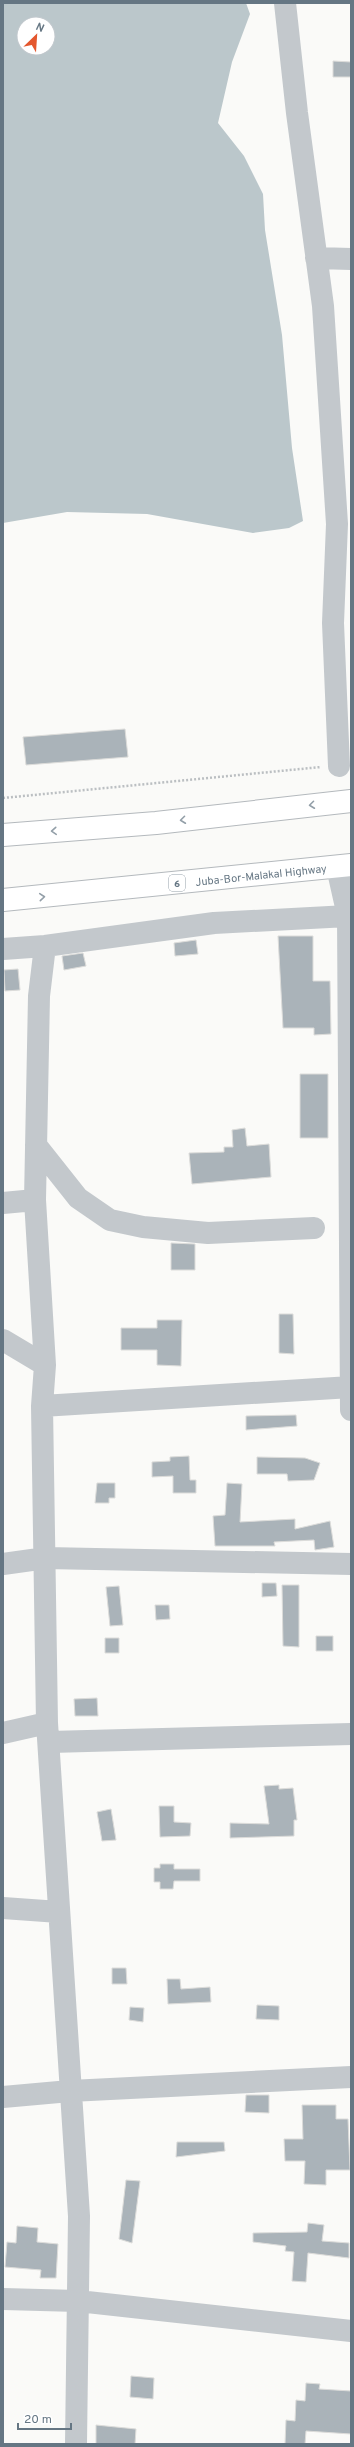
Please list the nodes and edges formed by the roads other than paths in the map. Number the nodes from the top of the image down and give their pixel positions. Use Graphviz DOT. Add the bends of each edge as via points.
graph roads {
  1 [pos="285,3"];
  2 [pos="316,258"];
  3 [pos="351,259"];
  4 [pos="339,766"];
  5 [pos="351,800"];
  6 [pos="3,835"];
  7 [pos="344,866"];
  8 [pos="3,900"];
  9 [pos="348,916"];
  10 [pos="45,946"];
  11 [pos="3,949"];
  12 [pos="36,1145"];
  13 [pos="35,1200"];
  14 [pos="3,1202"];
  15 [pos="314,1228"];
  16 [pos="3,1340"];
  17 [pos="44,1365"];
  18 [pos="351,1387"];
  19 [pos="42,1406"];
  20 [pos="351,1410"];
  21 [pos="46,1558"];
  22 [pos="3,1564"];
  23 [pos="351,1564"];
  24 [pos="48,1732"];
  25 [pos="3,1733"];
  26 [pos="351,1734"];
  27 [pos="3,1908"];
  28 [pos="59,1912"];
  29 [pos="351,2077"];
  30 [pos="70,2091"];
  31 [pos="3,2097"];
  32 [pos="3,2299"];
  33 [pos="78,2301"];
  34 [pos="351,2331"];
  35 [pos="76,2444"];
  1 -- 2 [label="street"];
  2 -- 3 [label="street"];
  2 -- 4 [label="street" via="323,306 334,452 337,524 333,623"];
  5 -- 6 [label="highway, one-way" via="156,823"];
  8 -- 7 [label="highway, Juba-Bor-Malakal Highway / 6, one-way"];
  7 -- 9 [label="street"];
  9 -- 10 [label="street" via="214,923"];
  9 -- 18 [label="street"];
  10 -- 11 [label="street"];
  10 -- 12 [label="street" via="39,996"];
  12 -- 13 [label="street"];
  12 -- 15 [label="street" via="78,1198 110,1220 144,1227 208,1233"];
  13 -- 14 [label="street"];
  13 -- 17 [label="street"];
  16 -- 17 [label="street"];
  17 -- 19 [label="street"];
  18 -- 19 [label="street"];
  18 -- 20 [label="street"];
  19 -- 21 [label="street"];
  21 -- 22 [label="street"];
  21 -- 23 [label="street"];
  21 -- 24 [label="street"];
  24 -- 25 [label="street"];
  24 -- 26 [label="street"];
  24 -- 28 [label="street"];
  27 -- 28 [label="street"];
  28 -- 30 [label="street"];
  29 -- 30 [label="street"];
  30 -- 31 [label="street"];
  30 -- 33 [label="street" via="79,2216"];
  32 -- 33 [label="street"];
  33 -- 34 [label="street"];
  33 -- 35 [label="street"];
}
